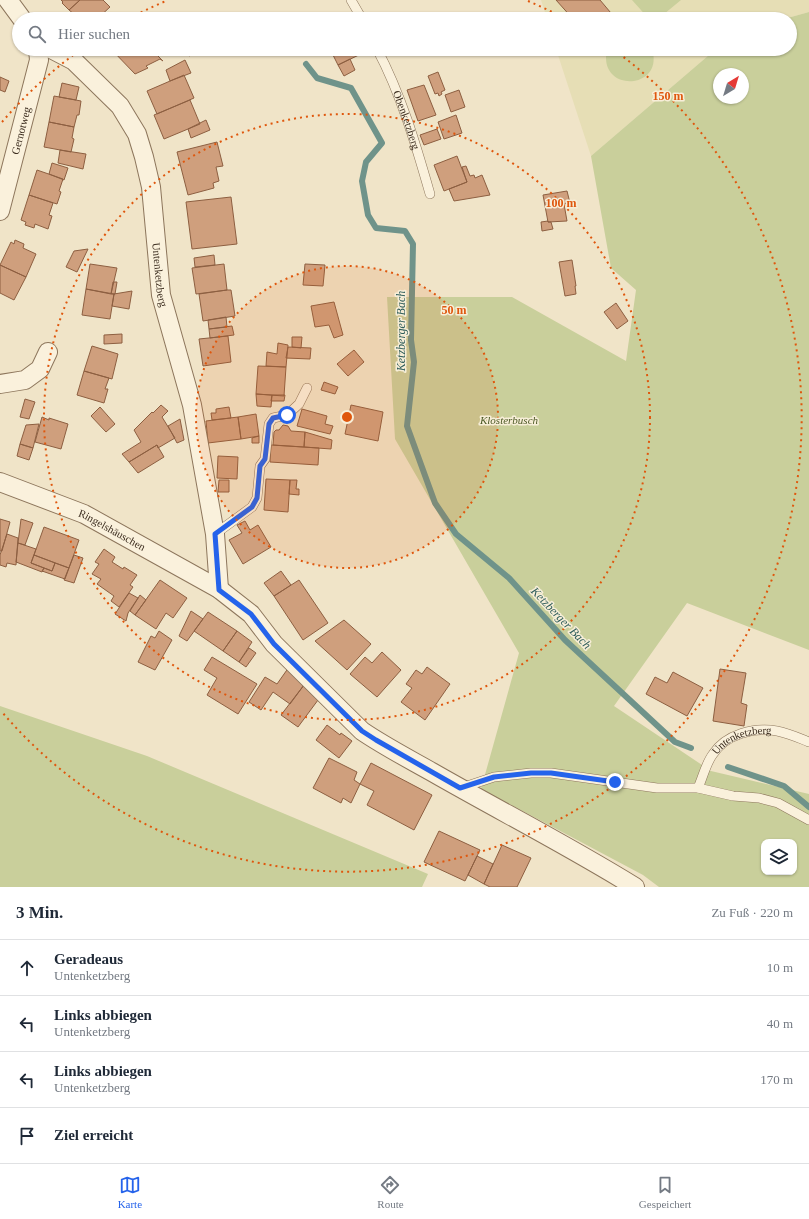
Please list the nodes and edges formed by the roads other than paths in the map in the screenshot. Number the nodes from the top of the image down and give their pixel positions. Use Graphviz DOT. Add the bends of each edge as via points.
graph roads {
  1 [pos="8,0"];
  2 [pos="351,0"];
  3 [pos="17,12"];
  4 [pos="358,12"];
  5 [pos="39,56"];
  6 [pos="66,56"];
  7 [pos="381,56"];
  8 [pos="430,194"];
  9 [pos="0,211"];
  10 [pos="48,352"];
  11 [pos="0,384"];
  12 [pos="307,388"];
  13 [pos="0,482"];
  14 [pos="215,534"];
  15 [pos="219,590"];
  16 [pos="809,742"];
  17 [pos="460,788"];
  18 [pos="698,788"];
  19 [pos="809,820"];
  20 [pos="636,887"];
  1 -- 3 [label="street"];
  2 -- 4 [label="lane"];
  5 -- 9 [label="street, Gernotweg"];
  6 -- 14 [label="street, Untenketzberg" via="74,61 120,106 137,134 151,187 162,295 192,405"];
  7 -- 8 [label="lane, Obenketzberg" via="407,119"];
  10 -- 11 [label="street" via="40,369 24,380"];
  12 -- 14 [label="lane" via="299,404 287,415 273,418 269,424 265,459 260,466 257,498 252,507"];
  13 -- 15 [label="street, Ringelshäuschen" via="84,514"];
  14 -- 15 [label="street, Untenketzberg"];
  15 -- 17 [label="street" via="251,614 274,644 362,731"];
  16 -- 18 [label="lane, Untenketzberg" via="777,731 749,732 728,739 712,754"];
  17 -- 18 [label="lane" via="494,777 551,773 657,788"];
  17 -- 20 [label="street"];
  18 -- 19 [label="lane" via="778,803"];
}
